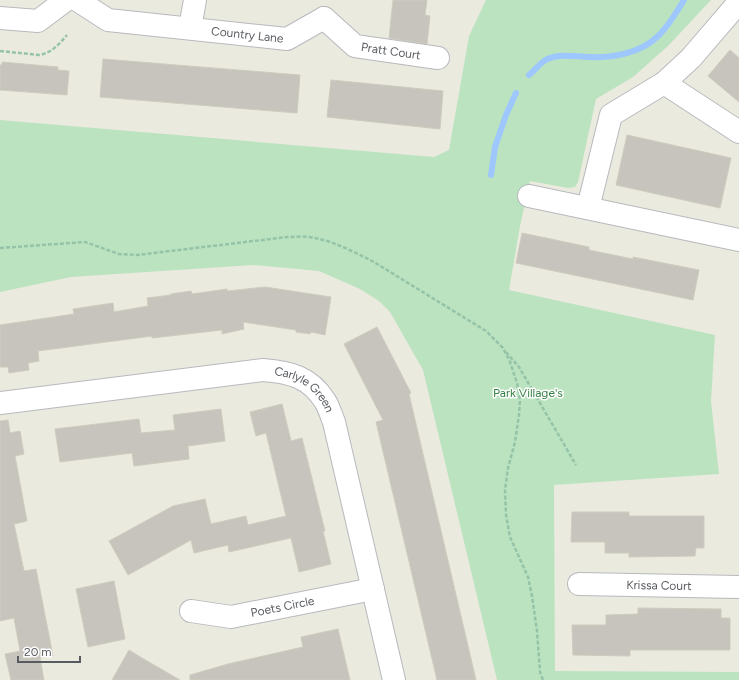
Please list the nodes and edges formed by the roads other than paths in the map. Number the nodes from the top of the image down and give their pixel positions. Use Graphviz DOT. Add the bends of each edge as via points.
graph roads {
  1 [pos="66,0"];
  2 [pos="77,0"];
  3 [pos="195,0"];
  4 [pos="739,2"];
  5 [pos="328,9"];
  6 [pos="0,18"];
  7 [pos="190,28"];
  8 [pos="438,58"];
  9 [pos="664,83"];
  10 [pos="739,132"];
  11 [pos="529,196"];
  12 [pos="588,208"];
  13 [pos="739,240"];
  14 [pos="0,403"];
  15 [pos="579,584"];
  16 [pos="739,586"];
  17 [pos="373,589"];
  18 [pos="191,611"];
  19 [pos="394,680"];
  1 -- 6 [label="street" via="38,21"];
  2 -- 7 [label="street, Country Lane" via="108,20"];
  3 -- 7 [label="street"];
  4 -- 9 [label="street" via="691,58"];
  5 -- 7 [label="street, Country Lane" via="287,39"];
  5 -- 8 [label="street, Pratt Court" via="355,46"];
  9 -- 10 [label="street"];
  9 -- 12 [label="street" via="610,115"];
  11 -- 12 [label="street"];
  12 -- 13 [label="street"];
  14 -- 17 [label="street, Carlyle Green" via="264,370 300,377 316,389 326,402 334,422"];
  15 -- 16 [label="street, Krissa Court"];
  17 -- 18 [label="street, Poets Circle" via="231,617"];
  17 -- 19 [label="street, Carlyle Green"];
}
